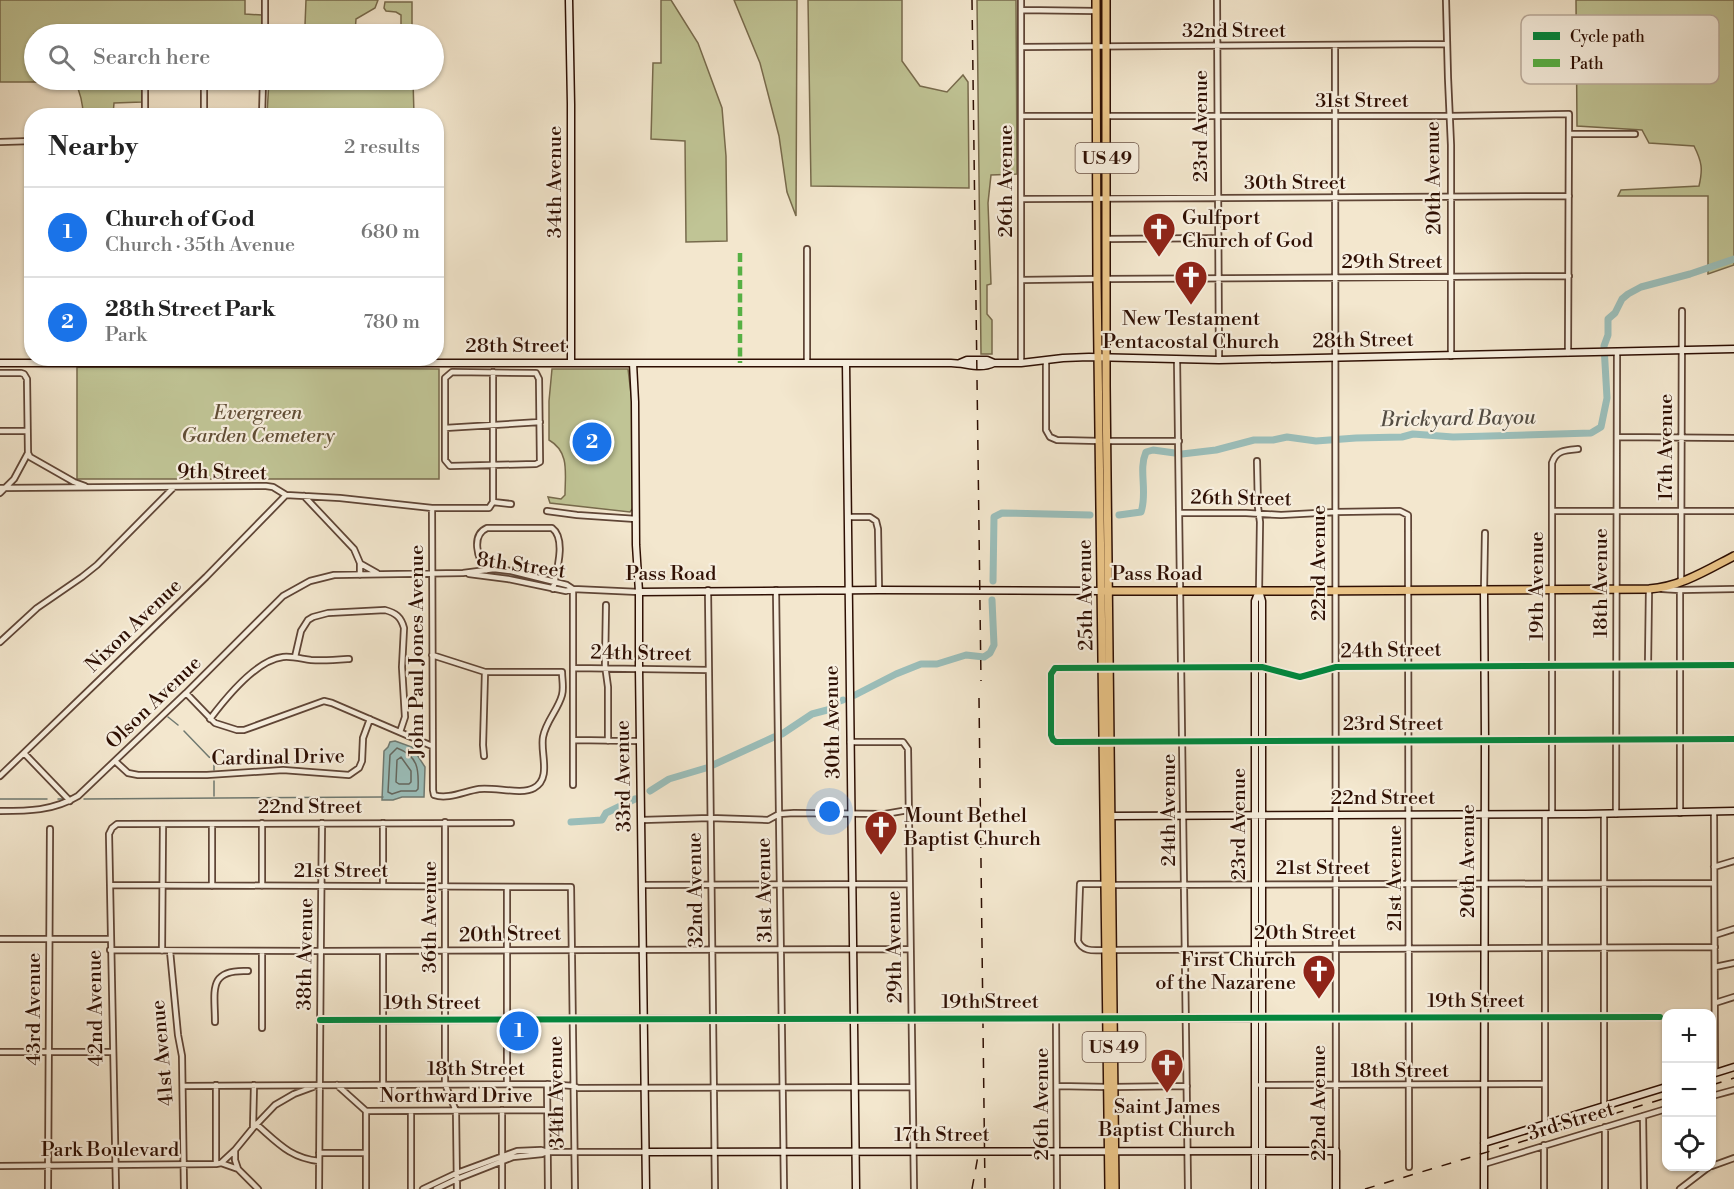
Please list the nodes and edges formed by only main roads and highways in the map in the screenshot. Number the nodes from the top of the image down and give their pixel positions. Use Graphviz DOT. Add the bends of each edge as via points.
graph roads {
  1 [pos="1096,0"];
  2 [pos="1106,0"];
  3 [pos="1102,358"];
  4 [pos="1734,556"];
  5 [pos="1105,591"];
  6 [pos="1112,1151"];
  7 [pos="1109,1189"];
  8 [pos="1115,1189"];
  1 -- 3 [label="main road, 25th Avenue / US 49" via="1097,279"];
  2 -- 3 [label="main road, 25th Avenue / US 49" via="1107,279"];
  3 -- 5 [label="main road, 25th Avenue / US 49"];
  4 -- 5 [label="main road, Pass Road" via="1680,586 1658,588"];
  5 -- 6 [label="main road, 25th Avenue / US 49"];
  6 -- 7 [label="main road, 25th Avenue / US 49"];
  6 -- 8 [label="main road, 25th Avenue / US 49"];
}
